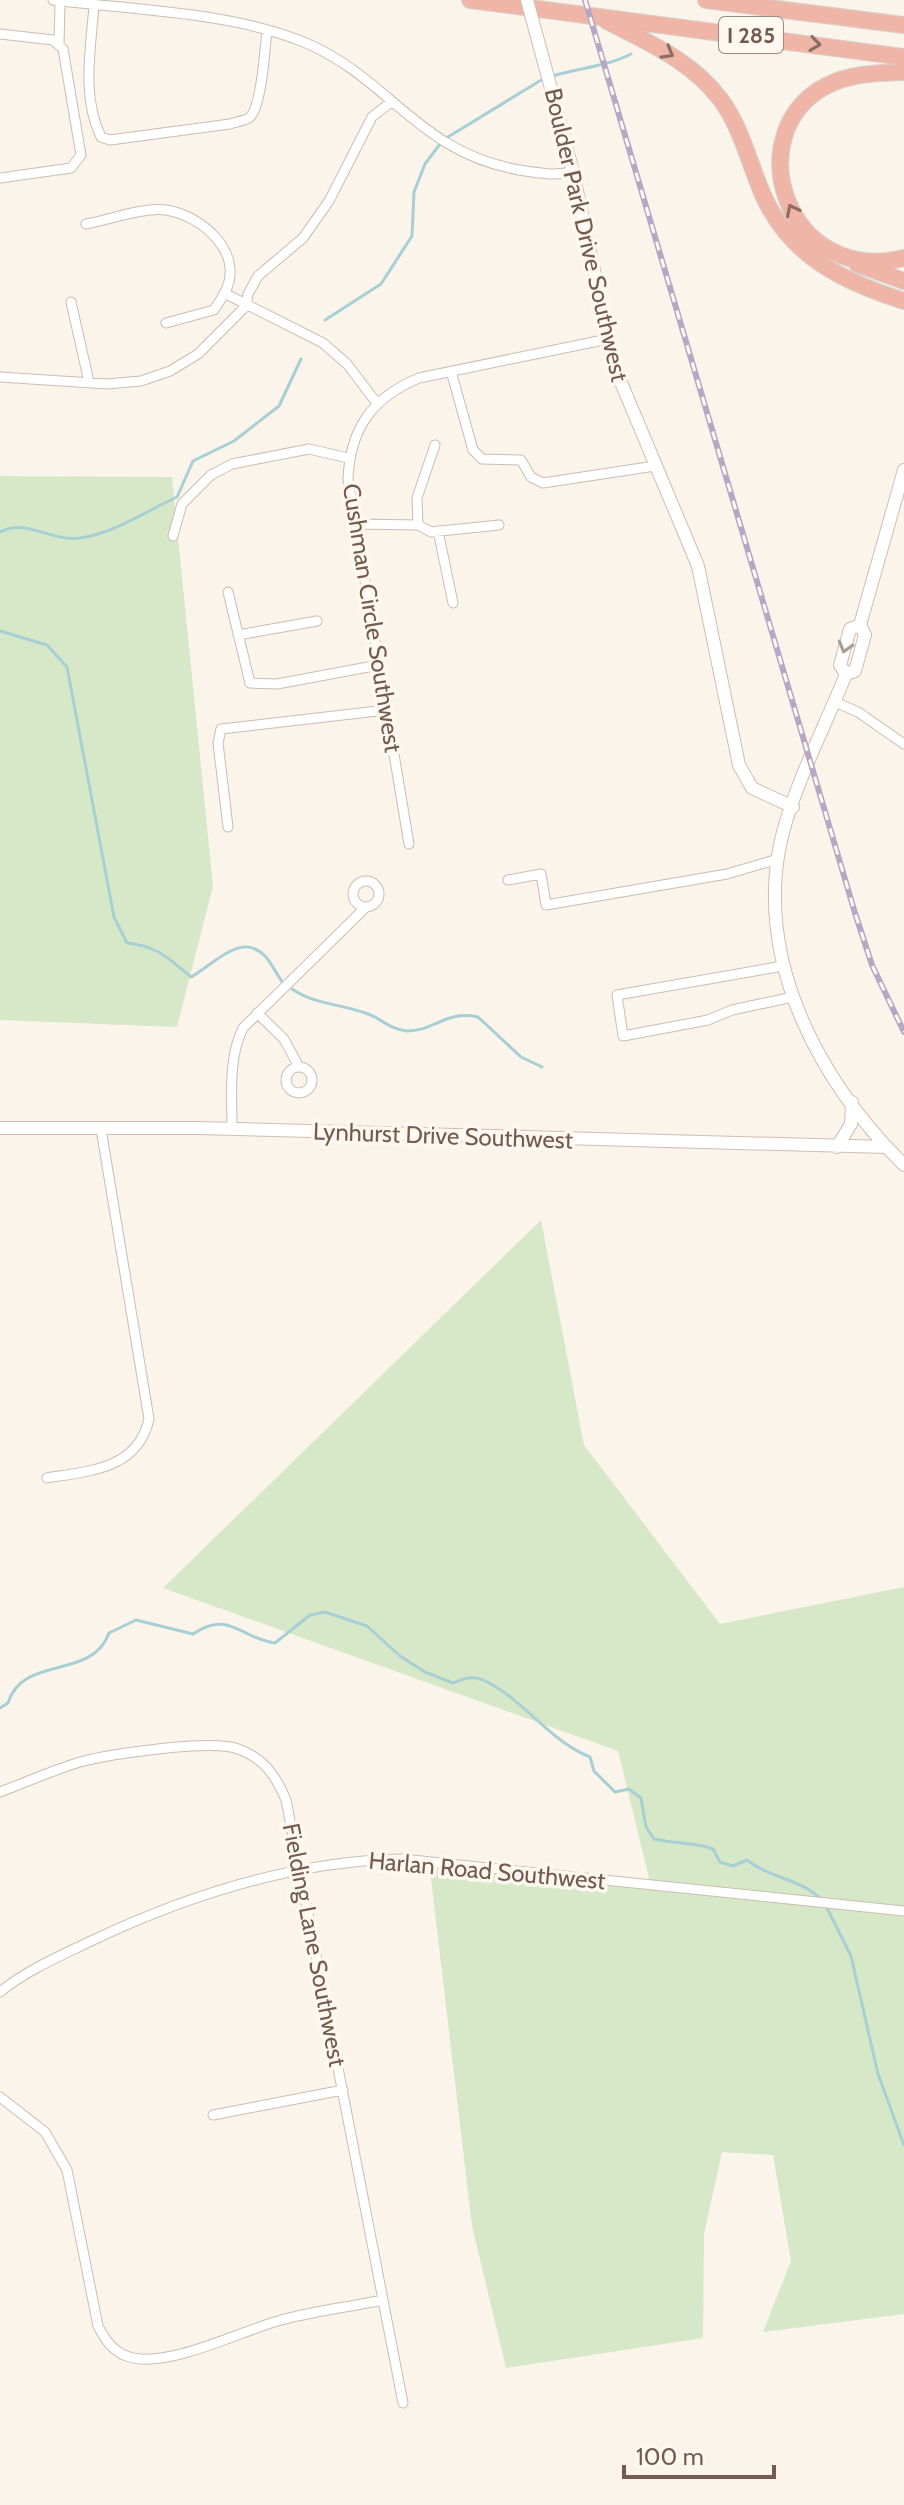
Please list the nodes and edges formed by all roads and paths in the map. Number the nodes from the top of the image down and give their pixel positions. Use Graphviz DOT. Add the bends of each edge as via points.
graph roads {
  1 [pos="53,0"];
  2 [pos="470,0"];
  3 [pos="527,0"];
  4 [pos="706,0"];
  5 [pos="60,1"];
  6 [pos="94,5"];
  7 [pos="599,16"];
  8 [pos="904,25"];
  9 [pos="267,30"];
  10 [pos="0,34"];
  11 [pos="59,46"];
  12 [pos="904,57"];
  13 [pos="904,72"];
  14 [pos="391,102"];
  15 [pos="573,172"];
  16 [pos="0,178"];
  17 [pos="86,224"];
  18 [pos="806,249"];
  19 [pos="904,258"];
  20 [pos="855,262"];
  21 [pos="904,281"];
  22 [pos="904,292"];
  23 [pos="224,293"];
  24 [pos="904,301"];
  25 [pos="71,302"];
  26 [pos="246,306"];
  27 [pos="166,323"];
  28 [pos="608,339"];
  29 [pos="451,371"];
  30 [pos="0,377"];
  31 [pos="89,382"];
  32 [pos="376,402"];
  33 [pos="435,445"];
  34 [pos="348,458"];
  35 [pos="655,466"];
  36 [pos="904,470"];
  37 [pos="355,524"];
  38 [pos="418,525"];
  39 [pos="499,525"];
  40 [pos="438,531"];
  41 [pos="173,536"];
  42 [pos="228,592"];
  43 [pos="453,603"];
  44 [pos="317,621"];
  45 [pos="238,635"];
  46 [pos="379,665"];
  47 [pos="835,702"];
  48 [pos="386,710"];
  49 [pos="904,744"];
  50 [pos="793,807"];
  51 [pos="228,827"];
  52 [pos="409,844"];
  53 [pos="778,859"];
  54 [pos="508,880"];
  55 [pos="365,908"];
  56 [pos="783,966"];
  57 [pos="793,997"];
  58 [pos="257,1013"];
  59 [pos="299,1067"];
  60 [pos="852,1102"];
  61 [pos="0,1128"];
  62 [pos="101,1129"];
  63 [pos="232,1129"];
  64 [pos="837,1147"];
  65 [pos="886,1147"];
  66 [pos="904,1165"];
  67 [pos="47,1478"];
  68 [pos="0,1792"];
  69 [pos="300,1870"];
  70 [pos="904,1911"];
  71 [pos="0,1992"];
  72 [pos="343,2090"];
  73 [pos="0,2097"];
  74 [pos="213,2115"];
  75 [pos="383,2300"];
  76 [pos="403,2403"];
  1 -- 5 [label="street"];
  2 -- 7 [label="highway, I 285"];
  3 -- 15 [label="street, Boulder Park Drive Southwest, bridge"];
  4 -- 8 [label="highway, I 285"];
  5 -- 6 [label="street"];
  5 -- 11 [label="street"];
  6 -- 9 [label="street"];
  6 -- 9 [label="street" via="88,83 95,125 101,137 110,140 249,118 260,89"];
  7 -- 12 [label="highway, I 285, one-way"];
  7 -- 18 [label="highway, one-way" via="677,58 711,88 736,125 770,209"];
  9 -- 14 [label="street" via="341,61"];
  10 -- 11 [label="street" via="53,40"];
  11 -- 16 [label="street" via="81,155 71,168"];
  20 -- 13 [label="highway, one-way" via="822,246 792,213 782,184 784,145 798,112 827,85 860,74"];
  14 -- 15 [label="street" via="424,131 466,156 546,174"];
  14 -- 26 [label="street" via="372,117 329,201 303,238 258,276"];
  15 -- 28 [label="street, Boulder Park Drive Southwest"];
  17 -- 23 [label="street" via="163,209 197,221 221,243 228,262"];
  18 -- 22 [label="highway" via="852,275"];
  18 -- 24 [label="highway" via="831,274"];
  19 -- 20 [label="highway"];
  20 -- 21 [label="highway"];
  23 -- 26 [label="street"];
  23 -- 27 [label="street" via="214,310"];
  25 -- 31 [label="street"];
  26 -- 31 [label="street" via="198,354 170,371 141,381"];
  26 -- 32 [label="street" via="323,343"];
  28 -- 29 [label="street, Cushman Circle Southwest"];
  28 -- 35 [label="street, Boulder Park Drive Southwest" via="624,396"];
  29 -- 32 [label="street, Cushman Circle Southwest" via="407,383"];
  29 -- 35 [label="street" via="473,450 482,459 521,460 531,477 543,483"];
  30 -- 31 [label="street"];
  32 -- 34 [label="street, Cushman Circle Southwest" via="358,428"];
  33 -- 38 [label="street" via="417,498"];
  34 -- 37 [label="street, Cushman Circle Southwest"];
  34 -- 41 [label="street" via="309,449 232,464 211,475 182,504"];
  35 -- 50 [label="street, Boulder Park Drive Southwest" via="698,566 739,765 752,788"];
  36 -- 47 [label="street" via="860,625 865,635 861,651"];
  37 -- 38 [label="street"];
  37 -- 46 [label="street, Cushman Circle Southwest"];
  38 -- 40 [label="street"];
  39 -- 40 [label="street"];
  40 -- 43 [label="street"];
  42 -- 45 [label="street"];
  44 -- 45 [label="street"];
  45 -- 46 [label="street" via="250,683 257,686"];
  46 -- 48 [label="street, Cushman Circle Southwest"];
  47 -- 49 [label="street"];
  47 -- 50 [label="street"];
  48 -- 51 [label="street" via="221,729"];
  48 -- 52 [label="street, Cushman Circle Southwest"];
  50 -- 53 [label="street"];
  53 -- 54 [label="street" via="727,874 546,905 541,874"];
  53 -- 56 [label="street" via="777,930"];
  55 -- 58 [label="street"];
  56 -- 57 [label="street"];
  56 -- 57 [label="street" via="617,995 623,1036"];
  57 -- 60 [label="street" via="813,1043"];
  58 -- 59 [label="street" via="284,1039"];
  58 -- 63 [label="street" via="236,1042"];
  60 -- 64 [label="street" via="851,1124"];
  60 -- 65 [label="street"];
  61 -- 62 [label="street, Lynhurst Drive Southwest"];
  62 -- 63 [label="street, Lynhurst Drive Southwest"];
  62 -- 67 [label="street" via="149,1419 141,1442 124,1460"];
  63 -- 64 [label="street, Lynhurst Drive Southwest"];
  64 -- 65 [label="street, Lynhurst Drive Southwest"];
  65 -- 66 [label="street"];
  68 -- 69 [label="street, Fielding Lane Southwest" via="83,1761 205,1745 236,1748 253,1755 277,1778"];
  69 -- 70 [label="street, Harlan Road Southwest" via="352,1860 402,1859"];
  69 -- 71 [label="street, Harlan Road Southwest" via="163,1907 39,1966"];
  69 -- 72 [label="street, Fielding Lane Southwest"];
  72 -- 74 [label="street"];
  72 -- 75 [label="street, Fielding Lane Southwest"];
  73 -- 75 [label="street" via="45,2132 67,2170 98,2326 120,2354 142,2359 186,2352 281,2320"];
  75 -- 76 [label="street, Fielding Lane Southwest"];
}
